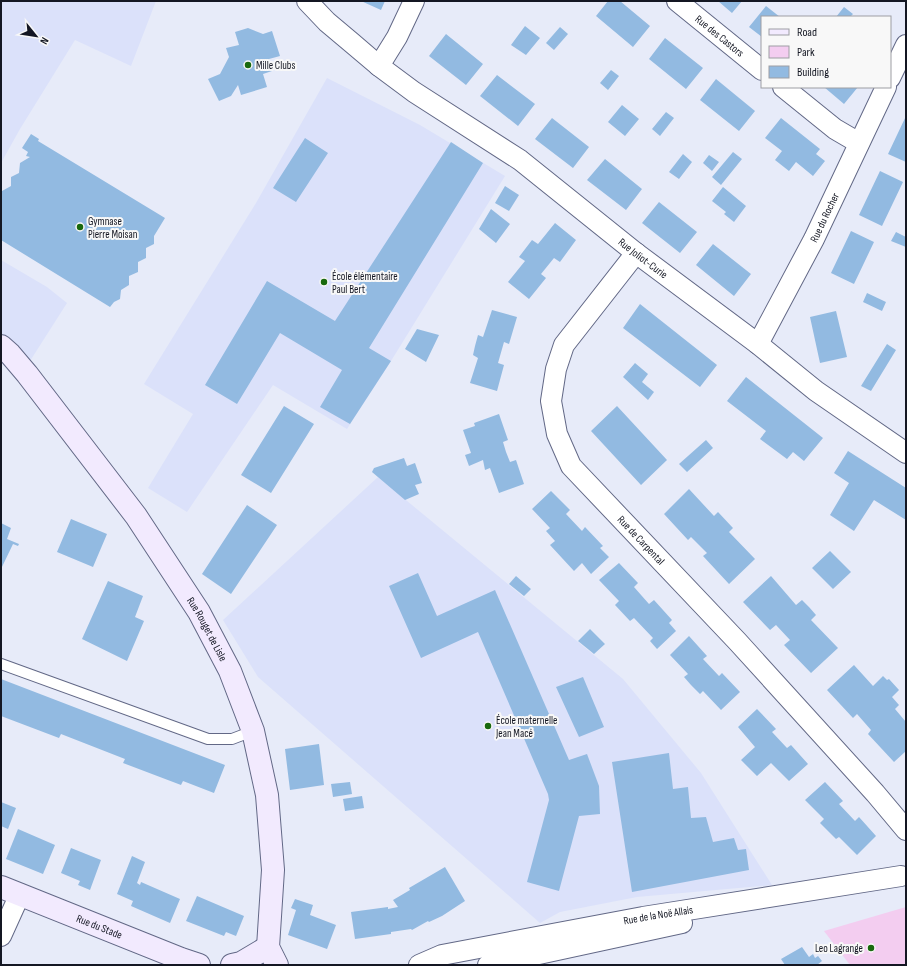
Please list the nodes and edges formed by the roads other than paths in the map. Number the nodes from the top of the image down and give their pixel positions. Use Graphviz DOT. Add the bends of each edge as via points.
graph roads {
  1 [pos="307,1"];
  2 [pos="414,1"];
  3 [pos="677,1"];
  4 [pos="906,45"];
  5 [pos="379,66"];
  6 [pos="761,69"];
  7 [pos="891,76"];
  8 [pos="784,88"];
  9 [pos="886,88"];
  10 [pos="859,143"];
  11 [pos="636,253"];
  12 [pos="758,344"];
  13 [pos="1,346"];
  14 [pos="906,453"];
  15 [pos="1,664"];
  16 [pos="253,731"];
  17 [pos="875,793"];
  18 [pos="906,809"];
  19 [pos="906,830"];
  20 [pos="903,875"];
  21 [pos="11,890"];
  22 [pos="1,936"];
  23 [pos="273,956"];
  24 [pos="186,963"];
  25 [pos="232,965"];
  26 [pos="419,965"];
  27 [pos="488,965"];
  1 -- 5 [label="street, Rue Joliot-Curie" via="327,22"];
  2 -- 5 [label="street" via="397,37"];
  3 -- 6 [label="street, Rue des Castors"];
  4 -- 7 [label="street"];
  5 -- 11 [label="street, Rue Joliot-Curie" via="414,92 520,160"];
  8 -- 10 [label="street" via="835,129"];
  9 -- 10 [label="street, Rue du Rocher"];
  10 -- 12 [label="street, Rue du Rocher" via="814,238"];
  11 -- 12 [label="street, Rue Joliot-Curie"];
  11 -- 17 [label="street, Rue de Carpental" via="564,345 556,369 551,401 556,434 571,466 737,641"];
  12 -- 14 [label="street, Rue Joliot-Curie" via="816,391"];
  13 -- 16 [label="street, Rue Rouget de Lisle" via="26,374 136,516 195,606 230,671"];
  15 -- 16 [label="lane" via="208,739 232,739"];
  16 -- 23 [label="street, Rue Rouget de Lisle" via="267,795 273,870"];
  17 -- 18 [label="street, Rue de Carpental"];
  17 -- 19 [label="street, Rue de Carpental"];
  20 -- 26 [label="street, Rue de la Noë Allais" via="642,917 442,955"];
  20 -- 27 [label="street, Rue de la Noë Allais"];
  21 -- 22 [label="street"];
  21 -- 24 [label="street, Rue du Stade"];
  23 -- 25 [label="street"];
}
